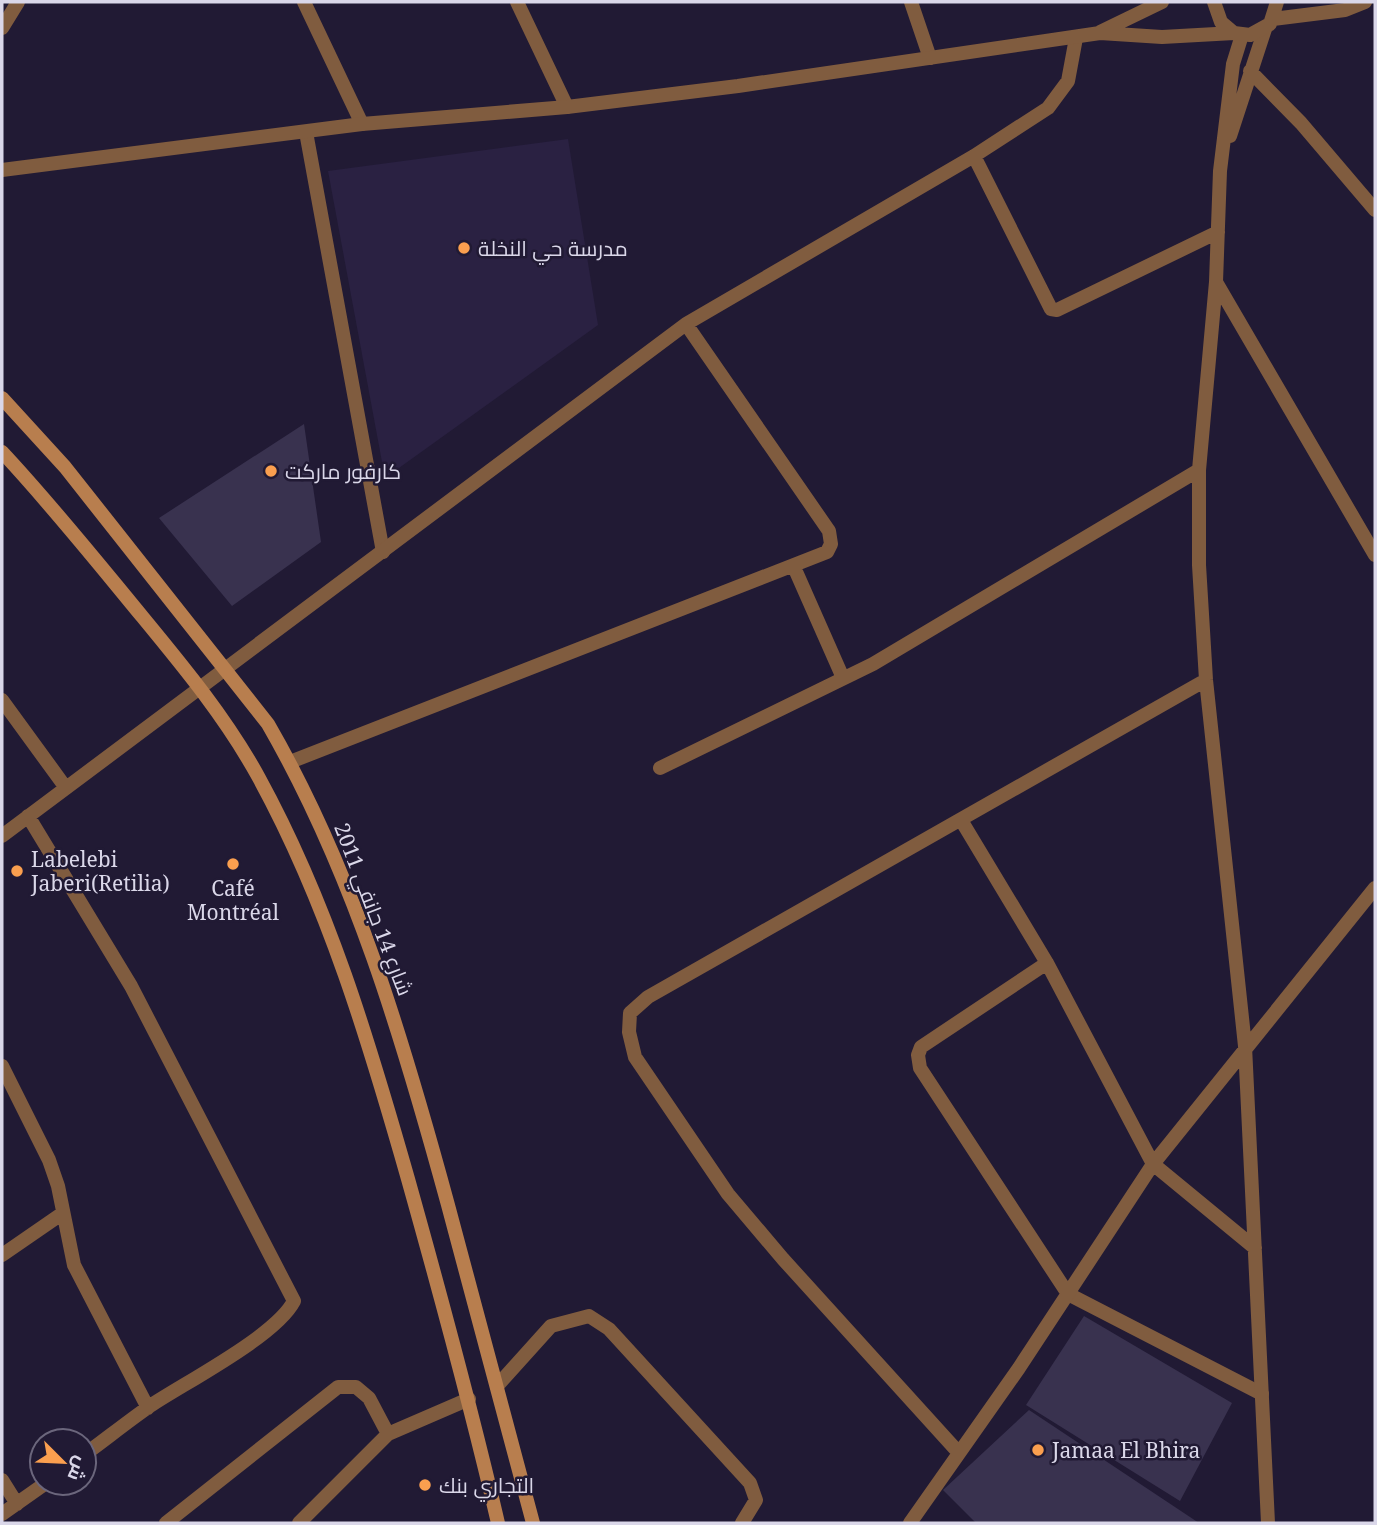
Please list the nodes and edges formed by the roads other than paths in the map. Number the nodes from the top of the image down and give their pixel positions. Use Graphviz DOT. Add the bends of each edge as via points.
graph roads {
  1 [pos="18,2"];
  2 [pos="304,2"];
  3 [pos="517,2"];
  4 [pos="911,2"];
  5 [pos="1162,2"];
  6 [pos="1214,2"];
  7 [pos="1277,2"];
  8 [pos="1365,2"];
  9 [pos="1144,5"];
  10 [pos="1269,24"];
  11 [pos="2,28"];
  12 [pos="1100,33"];
  13 [pos="1238,34"];
  14 [pos="1076,38"];
  15 [pos="930,58"];
  16 [pos="1250,71"];
  17 [pos="567,107"];
  18 [pos="362,124"];
  19 [pos="306,132"];
  20 [pos="974,156"];
  21 [pos="2,170"];
  22 [pos="1220,171"];
  23 [pos="1375,210"];
  24 [pos="1218,232"];
  25 [pos="1216,282"];
  26 [pos="687,324"];
  27 [pos="2,398"];
  28 [pos="2,452"];
  29 [pos="1199,470"];
  30 [pos="383,552"];
  31 [pos="1375,555"];
  32 [pos="794,567"];
  33 [pos="226,670"];
  34 [pos="844,678"];
  35 [pos="1206,680"];
  36 [pos="202,689"];
  37 [pos="2,700"];
  38 [pos="290,762"];
  39 [pos="660,768"];
  40 [pos="66,788"];
  41 [pos="29,816"];
  42 [pos="961,820"];
  43 [pos="2,836"];
  44 [pos="1375,888"];
  45 [pos="1047,963"];
  46 [pos="1245,1046"];
  47 [pos="2,1066"];
  48 [pos="1153,1164"];
  49 [pos="63,1213"];
  50 [pos="1255,1248"];
  51 [pos="2,1255"];
  52 [pos="1068,1294"];
  53 [pos="497,1387"];
  54 [pos="1262,1394"];
  55 [pos="469,1399"];
  56 [pos="148,1408"];
  57 [pos="388,1434"];
  58 [pos="98,1445"];
  59 [pos="959,1453"];
  60 [pos="2,1480"];
  61 [pos="28,1496"];
  62 [pos="17,1504"];
  63 [pos="2,1514"];
  64 [pos="166,1523"];
  65 [pos="299,1523"];
  66 [pos="498,1523"];
  67 [pos="533,1523"];
  68 [pos="742,1523"];
  69 [pos="910,1523"];
  70 [pos="1268,1523"];
  1 -- 11 [label="street"];
  2 -- 18 [label="street"];
  3 -- 17 [label="street"];
  4 -- 15 [label="street"];
  5 -- 9 [label="street"];
  6 -- 13 [label="street" via="1221,22"];
  7 -- 10 [label="street"];
  8 -- 10 [label="street"];
  9 -- 12 [label="street"];
  10 -- 13 [label="street"];
  10 -- 16 [label="street"];
  12 -- 13 [label="street" via="1162,37"];
  12 -- 14 [label="street"];
  13 -- 22 [label="street"];
  14 -- 15 [label="street"];
  14 -- 20 [label="street" via="1068,81 1058,97"];
  15 -- 17 [label="street"];
  16 -- 22 [label="street"];
  16 -- 23 [label="street"];
  17 -- 18 [label="street"];
  18 -- 19 [label="street"];
  19 -- 21 [label="street"];
  19 -- 30 [label="street"];
  20 -- 24 [label="street" via="1051,309"];
  20 -- 26 [label="street"];
  22 -- 24 [label="street"];
  24 -- 25 [label="street"];
  25 -- 29 [label="street"];
  25 -- 31 [label="street"];
  26 -- 30 [label="street"];
  26 -- 32 [label="street" via="829,531 827,552"];
  27 -- 33 [label="main road, شارع 14 جانفي 2011" via="65,467"];
  28 -- 36 [label="main road"];
  29 -- 34 [label="street"];
  29 -- 35 [label="street"];
  30 -- 33 [label="street"];
  32 -- 34 [label="street"];
  32 -- 38 [label="street"];
  33 -- 36 [label="street"];
  33 -- 38 [label="main road, شارع 14 جانفي 2011" via="268,724"];
  34 -- 39 [label="street"];
  35 -- 42 [label="street"];
  35 -- 46 [label="street"];
  36 -- 40 [label="street"];
  36 -- 55 [label="main road" via="259,778 340,957 367,1034"];
  37 -- 40 [label="street"];
  38 -- 53 [label="main road, شارع 14 جانفي 2011" via="341,871 392,1015"];
  40 -- 41 [label="street"];
  41 -- 43 [label="street"];
  41 -- 56 [label="street" via="131,986 294,1301 288,1314 265,1331"];
  42 -- 45 [label="street"];
  42 -- 59 [label="street" via="648,997 630,1013 629,1032 635,1057 728,1194"];
  44 -- 46 [label="street"];
  45 -- 48 [label="street"];
  45 -- 52 [label="street" via="921,1047 918,1055 920,1068"];
  46 -- 48 [label="street"];
  46 -- 50 [label="street"];
  47 -- 49 [label="street" via="49,1160"];
  48 -- 50 [label="street"];
  48 -- 52 [label="street"];
  49 -- 51 [label="street"];
  49 -- 56 [label="street" via="74,1265"];
  50 -- 54 [label="street"];
  52 -- 54 [label="street"];
  52 -- 59 [label="street"];
  53 -- 67 [label="main road, شارع 14 جانفي 2011"];
  53 -- 68 [label="street" via="551,1326 589,1316 609,1329 750,1483 756,1500"];
  54 -- 70 [label="street"];
  55 -- 57 [label="street"];
  55 -- 66 [label="main road"];
  56 -- 58 [label="street"];
  57 -- 64 [label="street" via="369,1398 356,1387 338,1387"];
  57 -- 65 [label="street"];
  59 -- 69 [label="street"];
  60 -- 62 [label="street"];
  61 -- 62 [label="street"];
  62 -- 63 [label="street"];
}
